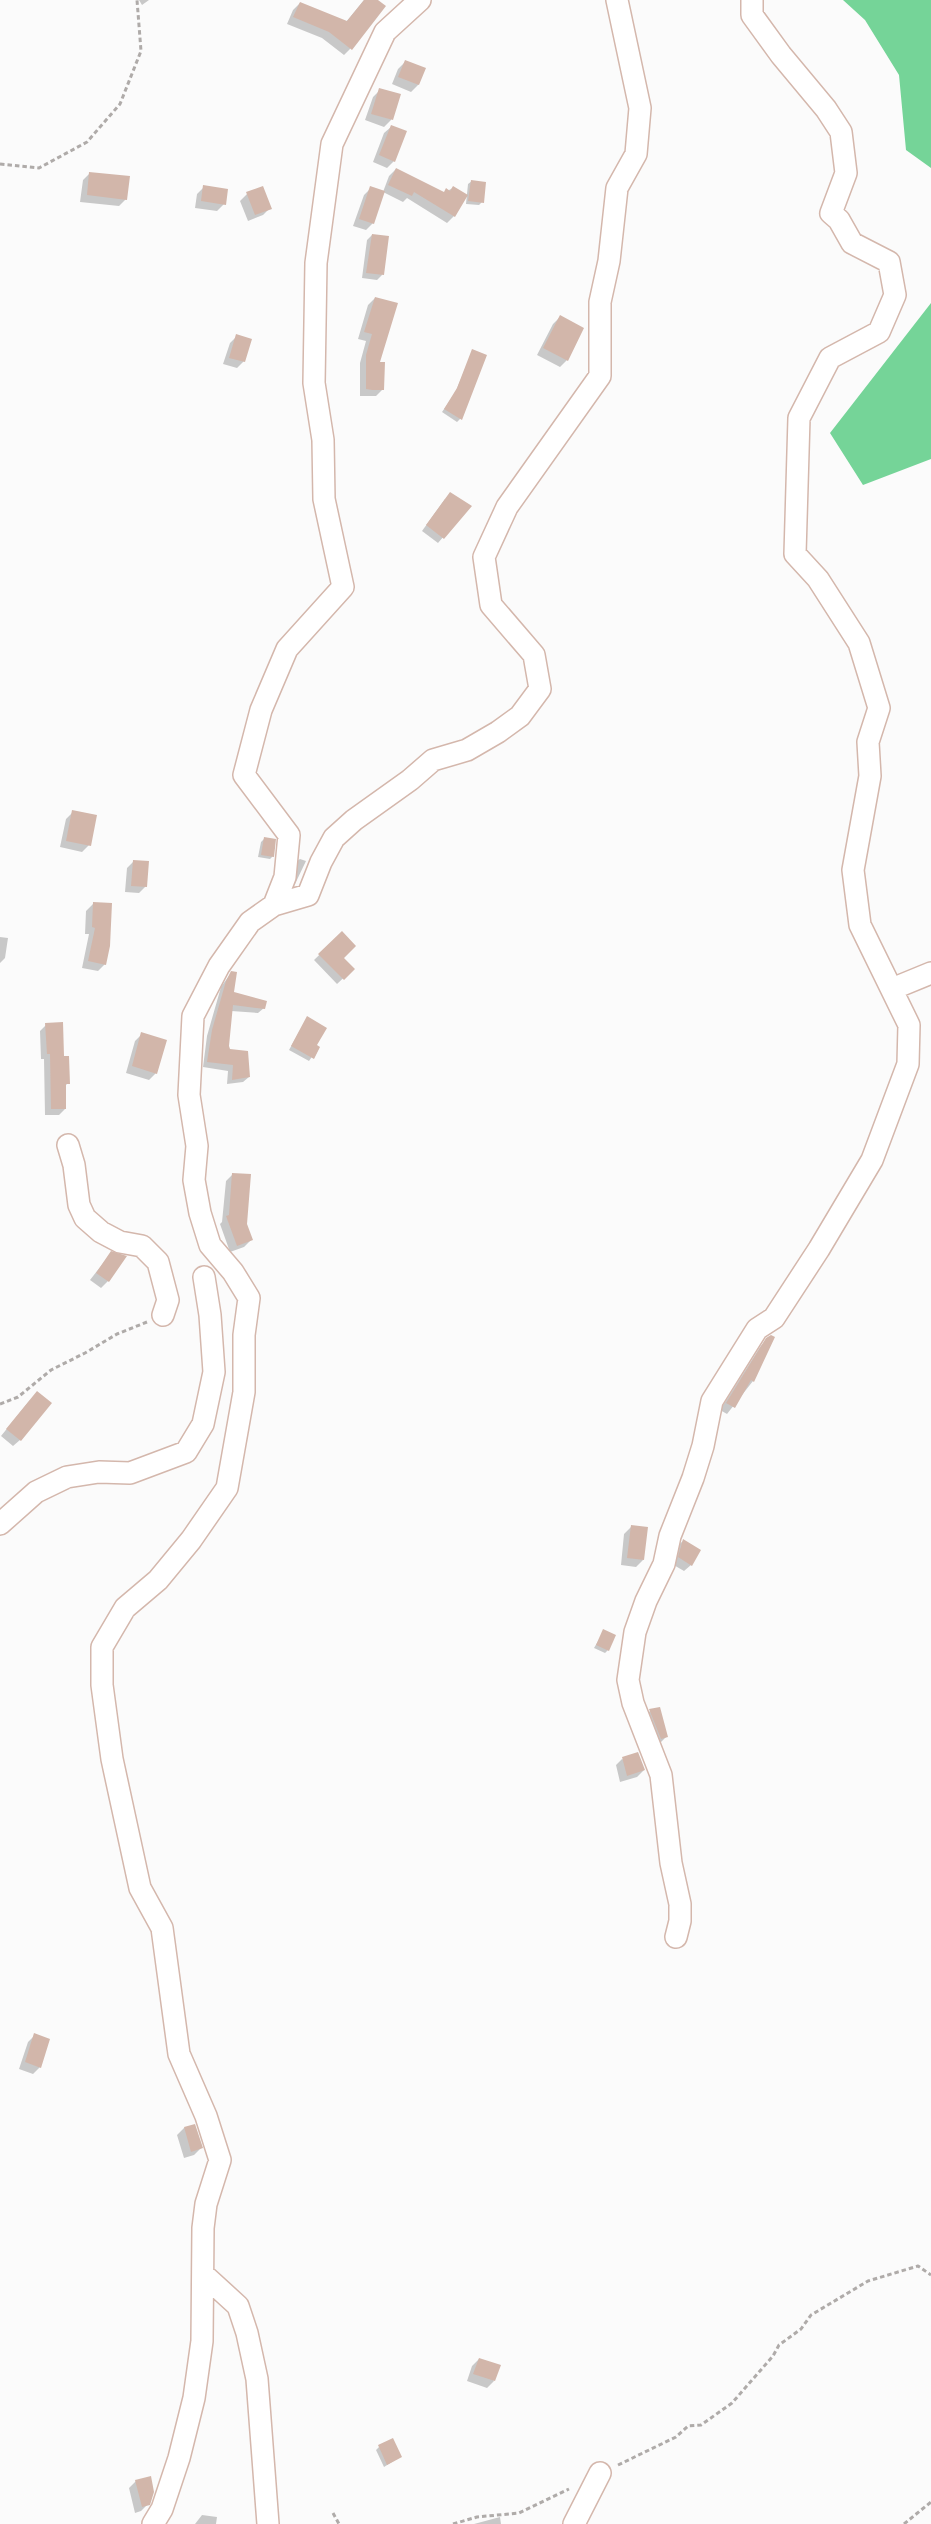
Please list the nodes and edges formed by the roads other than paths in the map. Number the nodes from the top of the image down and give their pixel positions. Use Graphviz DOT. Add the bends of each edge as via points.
graph roads {
  1 [pos="617,0"];
  2 [pos="752,0"];
  3 [pos="411,3"];
  4 [pos="274,905"];
  5 [pos="931,973"];
  6 [pos="892,989"];
  7 [pos="68,1145"];
  8 [pos="204,1277"];
  9 [pos="163,1315"];
  10 [pos="0,1524"];
  11 [pos="676,1936"];
  12 [pos="203,2274"];
  13 [pos="600,2473"];
  14 [pos="153,2524"];
  15 [pos="268,2524"];
  16 [pos="574,2524"];
  1 -- 4 [label="street" via="640,108 636,154 617,188 600,302 600,376 507,507 484,557 490,605 534,655 540,689 520,716 498,732 467,750 433,760 354,820 334,838 308,895"];
  2 -- 6 [label="street" via="752,15 841,132 846,173 831,213 852,243 889,262 895,295 879,332 830,358 799,418 795,554 818,579 859,643 879,708 867,742 870,776 853,870 860,925"];
  3 -- 4 [label="street" via="385,32 332,144 316,263 314,383 323,440 324,499 343,587 286,649 261,710 244,775 289,835 285,877"];
  4 -- 12 [label="street" via="250,921 219,966 193,1016 189,1095 197,1146 194,1180 200,1213 210,1245 249,1298 244,1335 244,1392 226,1488 159,1580 125,1608 102,1647 102,1685 112,1759 140,1888 162,1929 179,2054 220,2160 206,2204"];
  5 -- 6 [label="street"];
  6 -- 11 [label="street" via="909,1025 908,1064 872,1160 774,1318 757,1329 712,1401 693,1478 670,1536 664,1564 635,1632 628,1680 661,1775 680,1904"];
  7 -- 9 [label="street" via="85,1218 120,1242 142,1245 158,1262 168,1300"];
  8 -- 10 [label="street" via="214,1372 203,1424 186,1452 130,1473 67,1477 36,1492"];
  12 -- 14 [label="street" via="202,2341 194,2398 179,2458"];
  12 -- 15 [label="street" via="238,2306 248,2333 257,2379"];
  13 -- 16 [label="street"];
}
